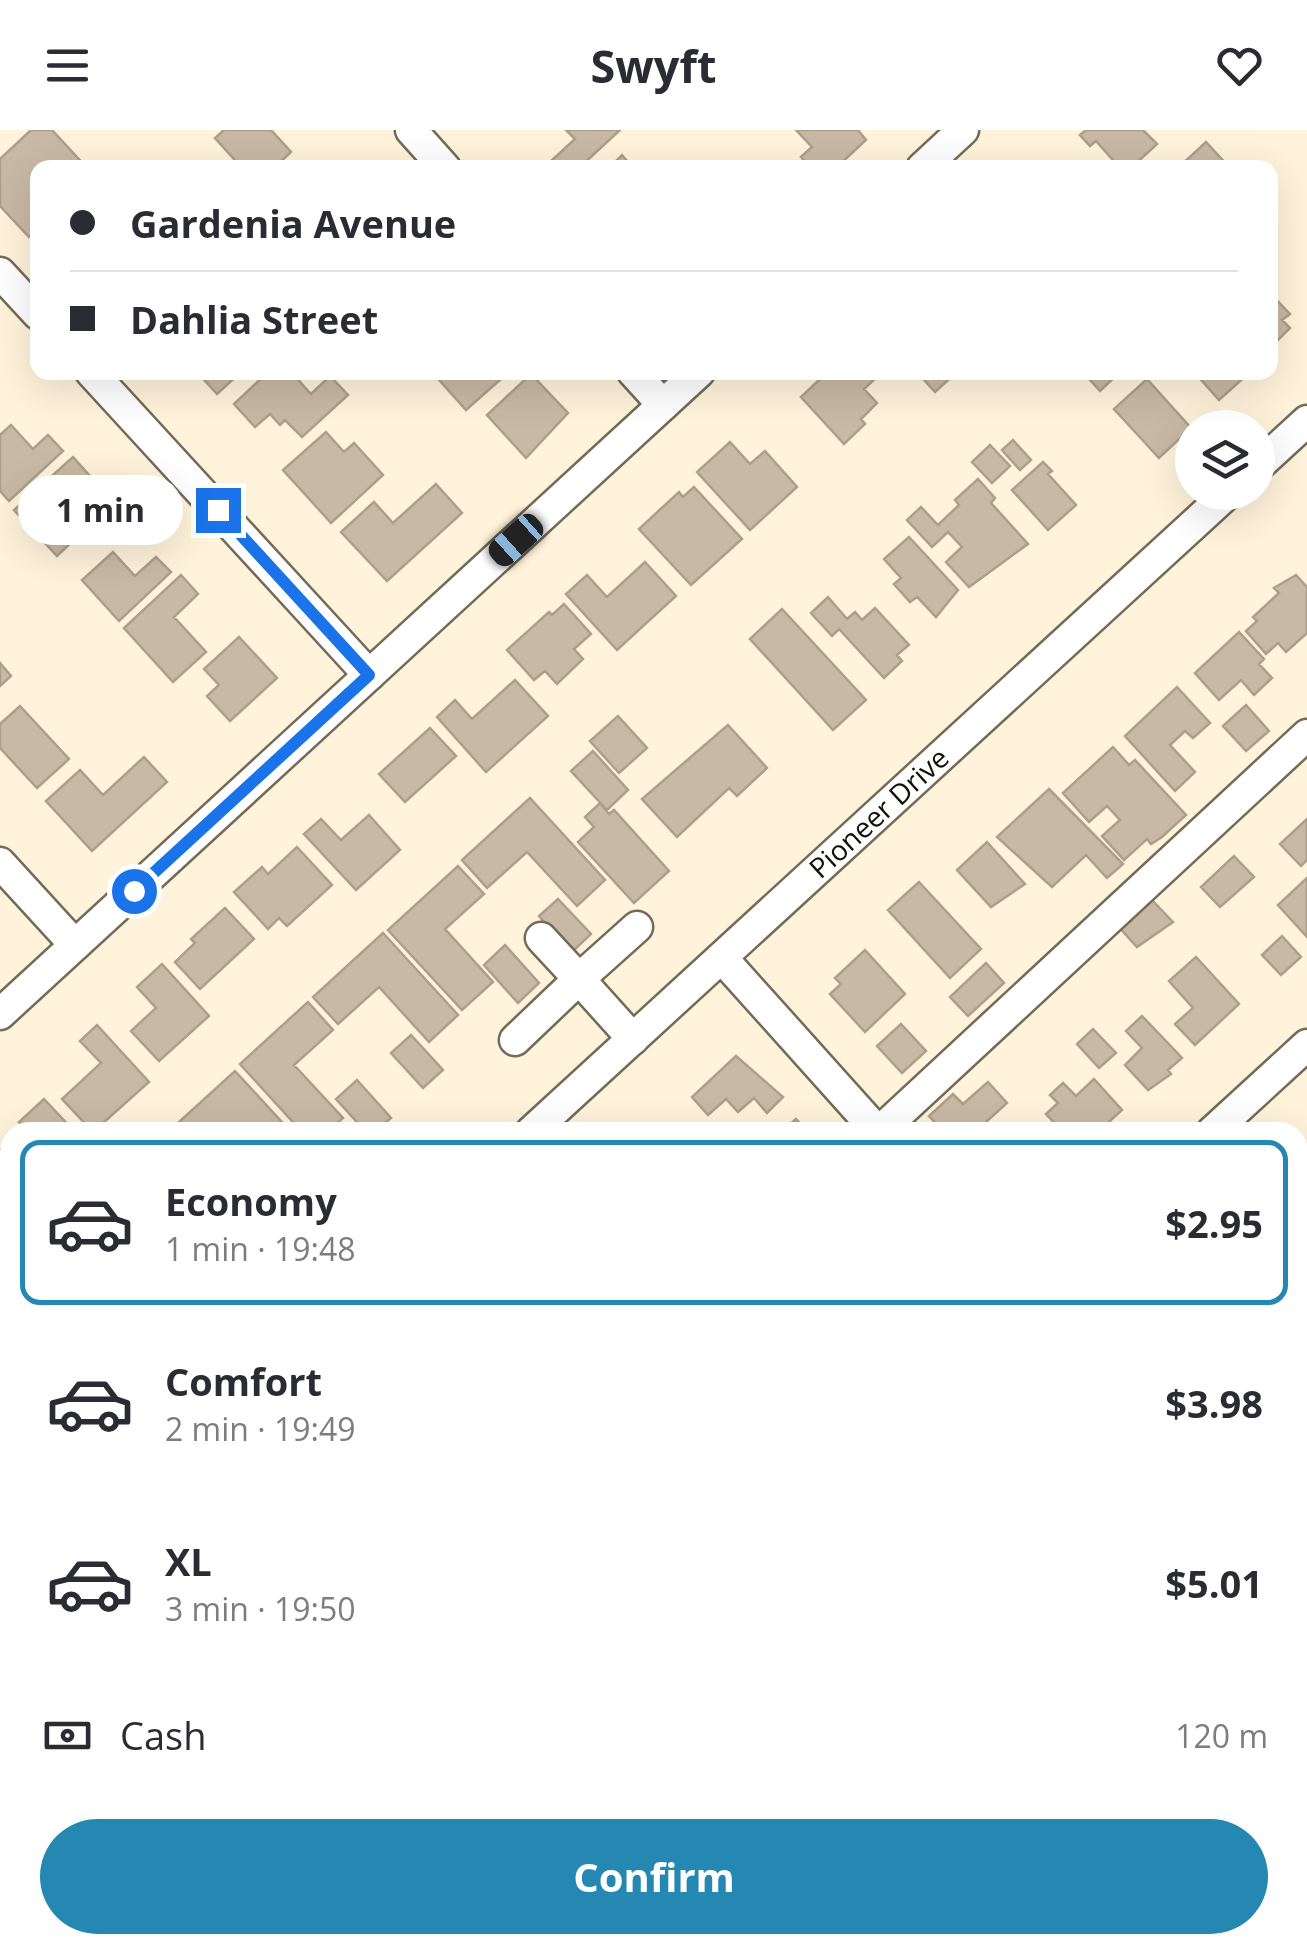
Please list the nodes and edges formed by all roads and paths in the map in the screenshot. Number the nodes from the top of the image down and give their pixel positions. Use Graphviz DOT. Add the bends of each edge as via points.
graph roads {
  1 [pos="410,130"];
  2 [pos="958,132"];
  3 [pos="438,160"];
  4 [pos="930,160"];
  5 [pos="0,273"];
  6 [pos="30,305"];
  7 [pos="98,380"];
  8 [pos="640,380"];
  9 [pos="690,380"];
  10 [pos="663,405"];
  11 [pos="1307,420"];
  12 [pos="1275,450"];
  13 [pos="1209,510"];
  14 [pos="369,675"];
  15 [pos="1307,736"];
  16 [pos="0,863"];
  17 [pos="637,926"];
  18 [pos="541,938"];
  19 [pos="75,945"];
  20 [pos="722,958"];
  21 [pos="579,979"];
  22 [pos="0,1014"];
  23 [pos="633,1039"];
  24 [pos="514,1040"];
  25 [pos="1307,1045"];
  26 [pos="543,1122"];
  27 [pos="870,1122"];
  28 [pos="890,1122"];
  29 [pos="1223,1122"];
  1 -- 3 [label="street"];
  2 -- 4 [label="street"];
  5 -- 6 [label="street"];
  7 -- 14 [label="street"];
  8 -- 10 [label="street"];
  9 -- 10 [label="street"];
  10 -- 14 [label="street"];
  11 -- 12 [label="street"];
  13 -- 20 [label="street, Pioneer Drive"];
  14 -- 19 [label="street"];
  15 -- 28 [label="street"];
  16 -- 19 [label="street"];
  17 -- 21 [label="street"];
  18 -- 21 [label="street"];
  19 -- 22 [label="street"];
  20 -- 23 [label="street, Pioneer Drive"];
  20 -- 27 [label="street"];
  21 -- 23 [label="street"];
  21 -- 24 [label="street"];
  23 -- 26 [label="street, Pioneer Drive"];
  25 -- 29 [label="street"];
}
